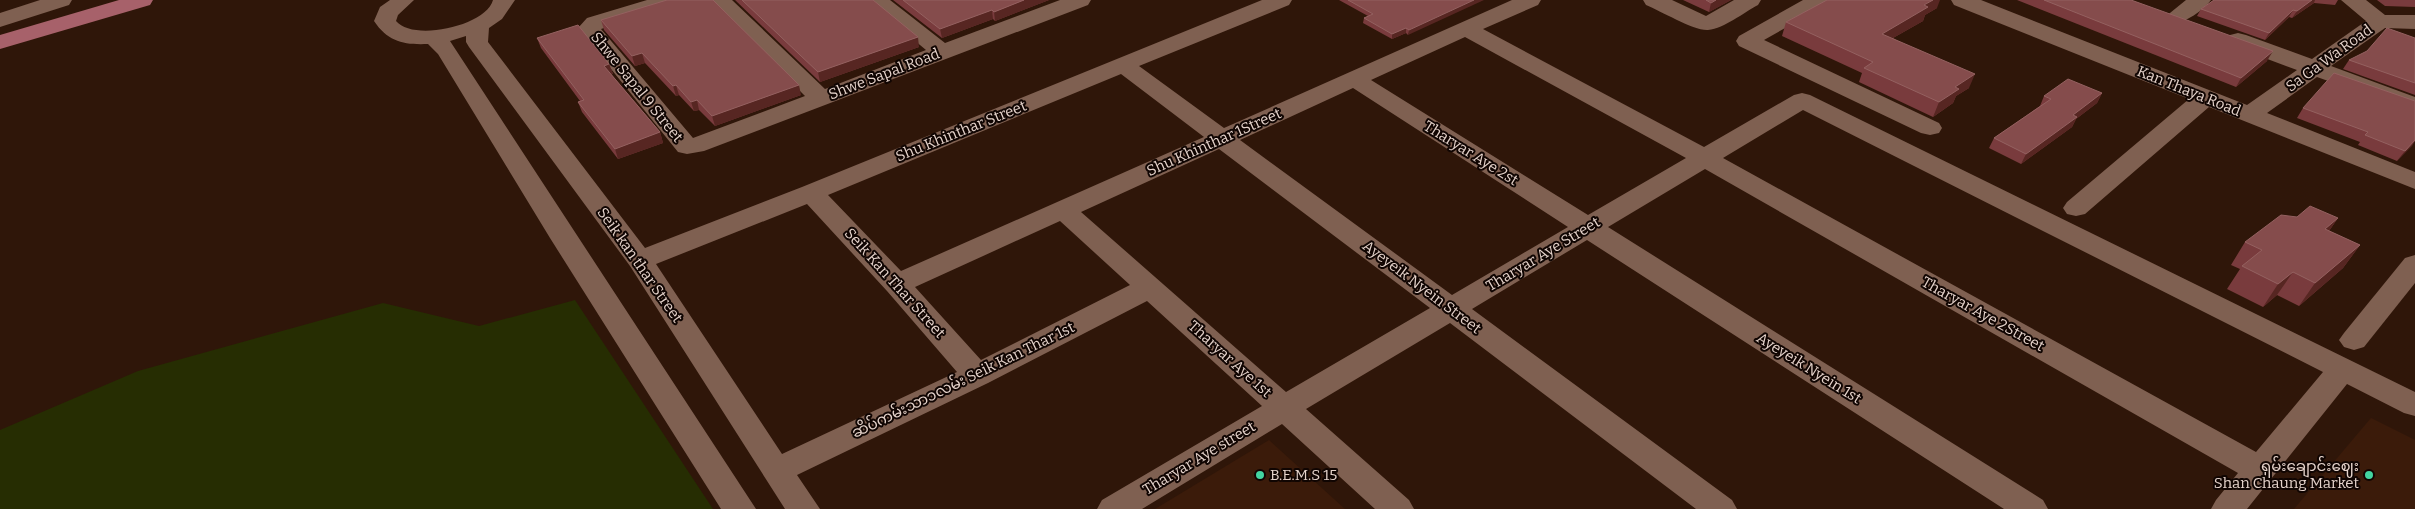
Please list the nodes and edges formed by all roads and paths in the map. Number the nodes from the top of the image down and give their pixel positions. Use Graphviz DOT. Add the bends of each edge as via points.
graph roads {
  1 [pos="61,0"];
  2 [pos="111,0"];
  3 [pos="142,0"];
  4 [pos="403,0"];
  5 [pos="669,0"];
  6 [pos="720,0"];
  7 [pos="877,0"];
  8 [pos="1080,0"];
  9 [pos="1281,0"];
  10 [pos="1530,0"];
  11 [pos="1654,0"];
  12 [pos="1750,0"];
  13 [pos="1818,0"];
  14 [pos="1962,0"];
  15 [pos="2200,0"];
  16 [pos="2352,0"];
  17 [pos="507,1"];
  18 [pos="1040,6"];
  19 [pos="2152,9"];
  20 [pos="2176,17"];
  21 [pos="0,20"];
  22 [pos="2380,21"];
  23 [pos="2415,22"];
  24 [pos="478,25"];
  25 [pos="1466,29"];
  26 [pos="0,33"];
  27 [pos="434,37"];
  28 [pos="0,42"];
  29 [pos="942,52"];
  30 [pos="1123,65"];
  31 [pos="2314,69"];
  32 [pos="1354,79"];
  33 [pos="2206,97"];
  34 [pos="821,98"];
  35 [pos="2415,106"];
  36 [pos="2249,115"];
  37 [pos="1930,128"];
  38 [pos="1221,138"];
  39 [pos="687,147"];
  40 [pos="1706,158"];
  41 [pos="2415,181"];
  42 [pos="811,193"];
  43 [pos="2076,208"];
  44 [pos="1063,210"];
  45 [pos="1588,228"];
  46 [pos="640,260"];
  47 [pos="2415,264"];
  48 [pos="897,284"];
  49 [pos="1150,287"];
  50 [pos="1451,309"];
  51 [pos="2354,340"];
  52 [pos="2342,370"];
  53 [pos="977,375"];
  54 [pos="2415,405"];
  55 [pos="1284,408"];
  56 [pos="2260,470"];
  57 [pos="776,471"];
  58 [pos="739,509"];
  59 [pos="803,509"];
  60 [pos="1114,509"];
  61 [pos="1397,509"];
  62 [pos="1720,509"];
  63 [pos="2031,509"];
  64 [pos="2228,509"];
  1 -- 21 [label="street"];
  2 -- 26 [label="main road"];
  3 -- 28 [label="main road"];
  4 -- 27 [label="street" via="388,12 385,21 388,29 398,35"];
  5 -- 39 [label="street, Shwe Sapal 9 Street" via="589,28"];
  6 -- 34 [label="street"];
  7 -- 29 [label="street"];
  8 -- 18 [label="street, Shwe Sapal Road"];
  9 -- 30 [label="street, Shu Khinthar Street"];
  10 -- 25 [label="street, Shu Khinthar 1Street"];
  11 -- 12 [label="street" via="1704,23"];
  13 -- 37 [label="street" via="1747,41"];
  14 -- 33 [label="street, Kan Thaya Road"];
  15 -- 20 [label="street"];
  16 -- 22 [label="street"];
  17 -- 24 [label="street" via="492,17"];
  18 -- 29 [label="street, Shwe Sapal Road"];
  19 -- 20 [label="street"];
  20 -- 31 [label="street"];
  22 -- 23 [label="street, Sa Ga Wa Road"];
  22 -- 31 [label="street, Sa Ga Wa Road"];
  24 -- 27 [label="street"];
  24 -- 46 [label="street, Seik kan thar Street" via="477,42"];
  25 -- 32 [label="street, Shu Khinthar 1Street"];
  25 -- 40 [label="street"];
  27 -- 58 [label="street" via="447,50"];
  29 -- 34 [label="street, Shwe Sapal Road"];
  30 -- 38 [label="street, Ayeyeik Nyein Street"];
  30 -- 42 [label="street, Shu Khinthar Street"];
  31 -- 35 [label="street"];
  31 -- 36 [label="street, Sa Ga Wa Road"];
  32 -- 38 [label="street, Shu Khinthar 1Street"];
  32 -- 45 [label="street, Tharyar Aye 2st"];
  33 -- 36 [label="street, Kan Thaya Road"];
  33 -- 43 [label="street"];
  34 -- 39 [label="street, Shwe Sapal Road"];
  36 -- 41 [label="street, Kan Thaya Road"];
  38 -- 44 [label="street, Shu Khinthar 1Street"];
  38 -- 50 [label="street, Ayeyeik Nyein Street"];
  40 -- 45 [label="street, Tharyar Aye Street"];
  40 -- 52 [label="street, Tharyar Aye Street" via="1802,100"];
  40 -- 56 [label="street, Tharyar Aye 2Street"];
  42 -- 46 [label="street, Shu Khinthar Street"];
  42 -- 48 [label="street, Seik Kan Thar Street"];
  44 -- 48 [label="street, Shu Khinthar 1Street"];
  44 -- 49 [label="street, Tharyar Aye 1st"];
  45 -- 50 [label="street, Tharyar Aye Street"];
  45 -- 63 [label="street, Ayeyeik Nyein 1st"];
  46 -- 57 [label="street, Seik kan thar Street"];
  47 -- 51 [label="street"];
  48 -- 53 [label="street, Seik Kan Thar Street"];
  49 -- 53 [label="street, ဆိပ်ကမ်းသာ၁လမ်း Seik Kan Thar 1st"];
  49 -- 55 [label="street, Tharyar Aye 1st"];
  50 -- 55 [label="street, Tharyar Aye Street"];
  50 -- 62 [label="street, Ayeyeik Nyein Street"];
  52 -- 54 [label="street"];
  52 -- 56 [label="street"];
  53 -- 57 [label="street, ဆိပ်ကမ်းသာ၁လမ်း Seik Kan Thar 1st"];
  55 -- 60 [label="street, Tharyar Aye street"];
  55 -- 61 [label="street, Tharyar Aye 1st"];
  56 -- 64 [label="street"];
  57 -- 59 [label="street, Seik kan thar Street"];
}
